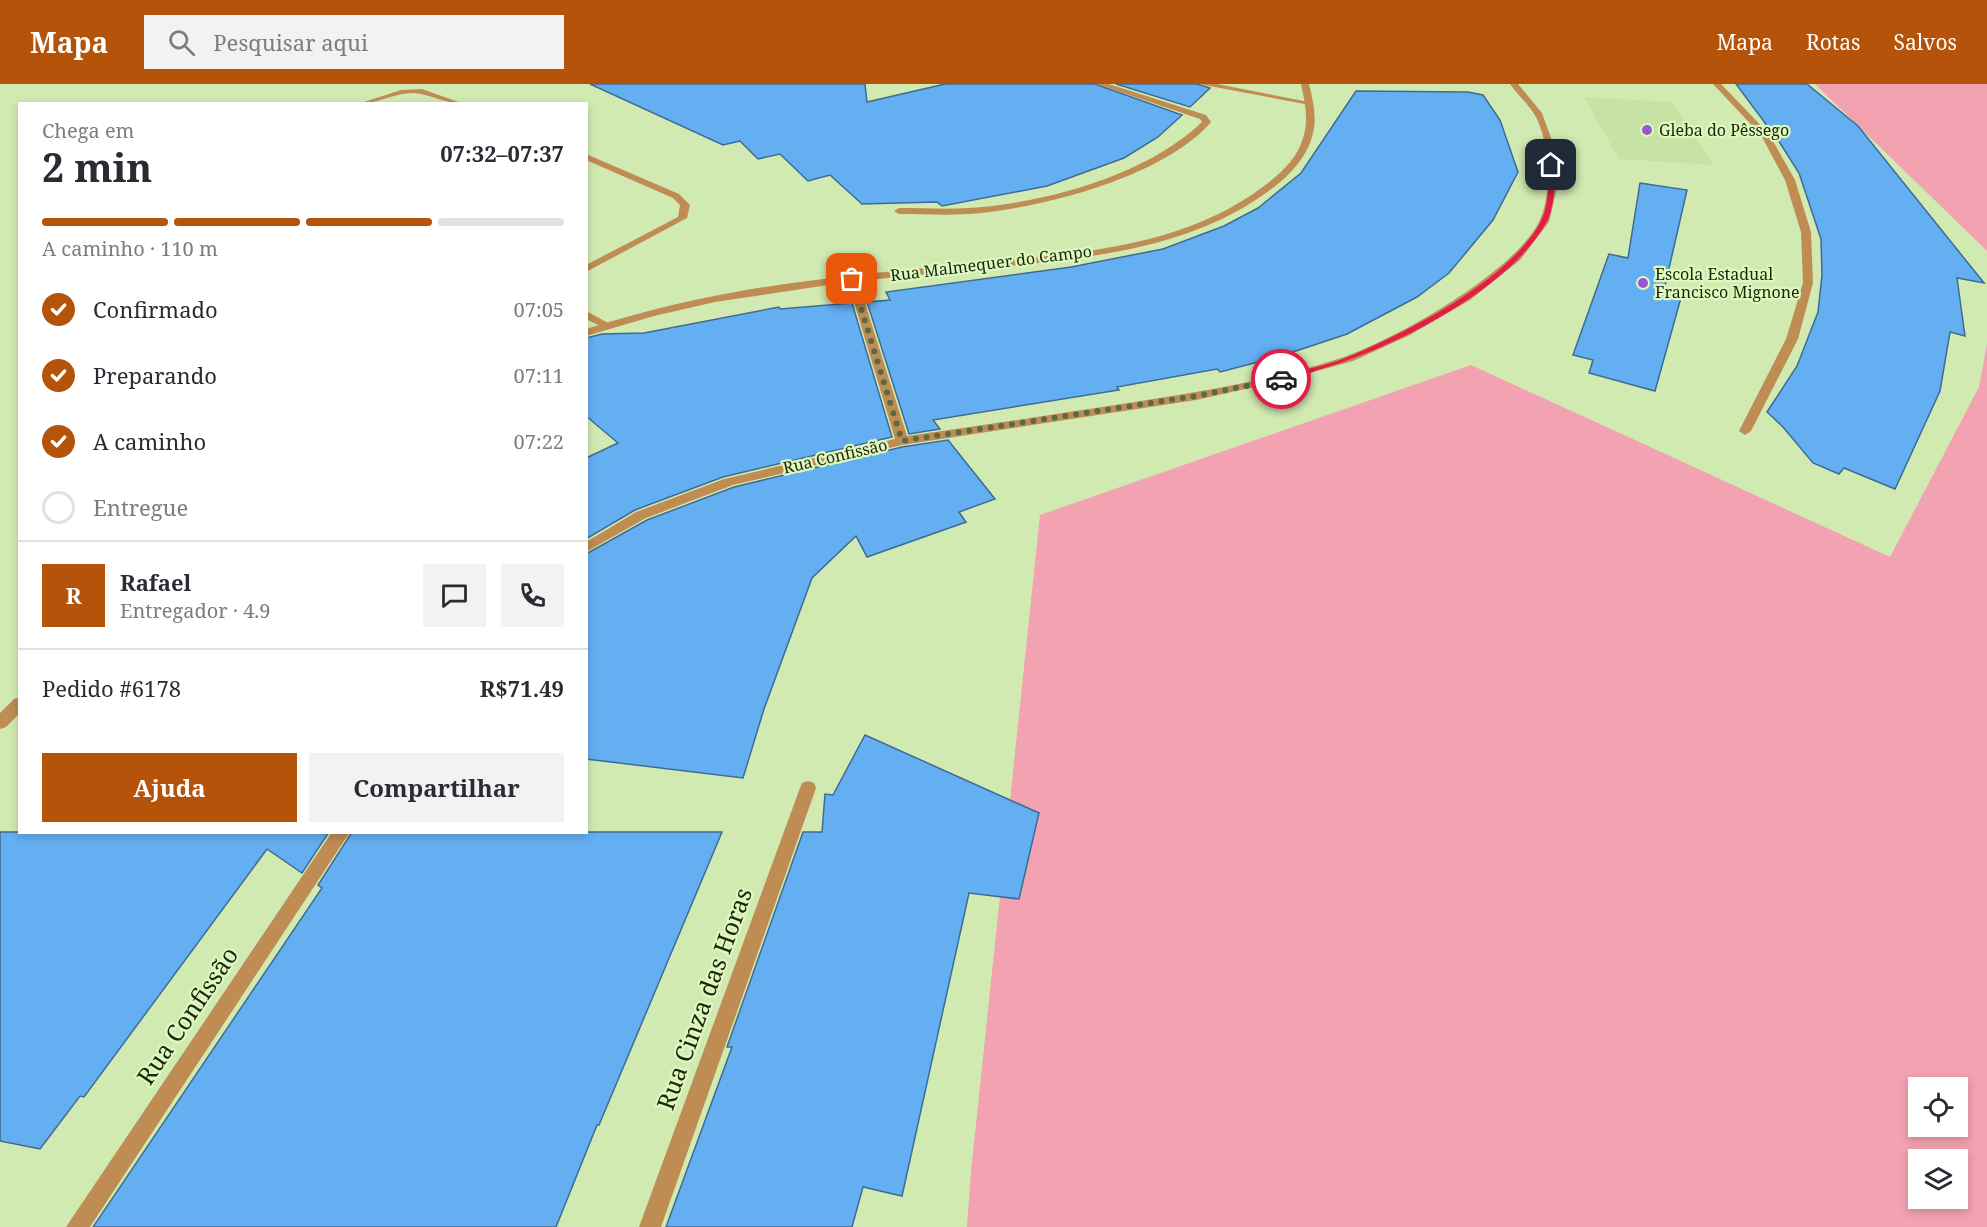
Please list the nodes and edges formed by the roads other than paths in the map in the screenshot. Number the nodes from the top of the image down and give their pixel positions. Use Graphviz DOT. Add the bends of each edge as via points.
graph roads {
  1 [pos="1101,84"];
  2 [pos="1203,84"];
  3 [pos="1305,84"];
  4 [pos="1514,84"];
  5 [pos="1717,84"];
  6 [pos="368,102"];
  7 [pos="455,102"];
  8 [pos="1310,103"];
  9 [pos="588,159"];
  10 [pos="899,212"];
  11 [pos="588,268"];
  12 [pos="852,279"];
  13 [pos="588,315"];
  14 [pos="606,326"];
  15 [pos="588,332"];
  16 [pos="1745,431"];
  17 [pos="902,441"];
  18 [pos="588,547"];
  19 [pos="18,705"];
  20 [pos="0,723"];
  21 [pos="808,788"];
  22 [pos="341,834"];
  23 [pos="77,1227"];
  24 [pos="650,1227"];
  1 -- 10 [label="street" via="1203,117 1207,122 1173,150 1081,190 990,209"];
  2 -- 8 [label="street"];
  3 -- 8 [label="street, Rua Malmequer do Campo"];
  4 -- 17 [label="street, Rua Confissão" via="1538,113 1550,146 1552,183 1544,222 1516,258 1466,298 1349,359 1281,378 1196,396"];
  5 -- 16 [label="street" via="1765,134 1790,180 1806,232 1808,283 1792,339"];
  6 -- 7 [label="street" via="416,89"];
  8 -- 12 [label="street, Rua Malmequer do Campo" via="1309,134 1296,163 1265,192 1239,209 1186,231 1055,258"];
  9 -- 11 [label="street" via="676,196 685,205 682,218"];
  12 -- 14 [label="street, Rua Malmequer do Campo" via="725,297"];
  12 -- 17 [label="street"];
  13 -- 14 [label="street"];
  14 -- 15 [label="street, Rua Malmequer do Campo"];
  17 -- 18 [label="street, Rua Confissão" via="729,482 641,515"];
  19 -- 20 [label="street"];
  21 -- 24 [label="street, Rua Cinza das Horas"];
  22 -- 23 [label="street, Rua Confissão"];
}
